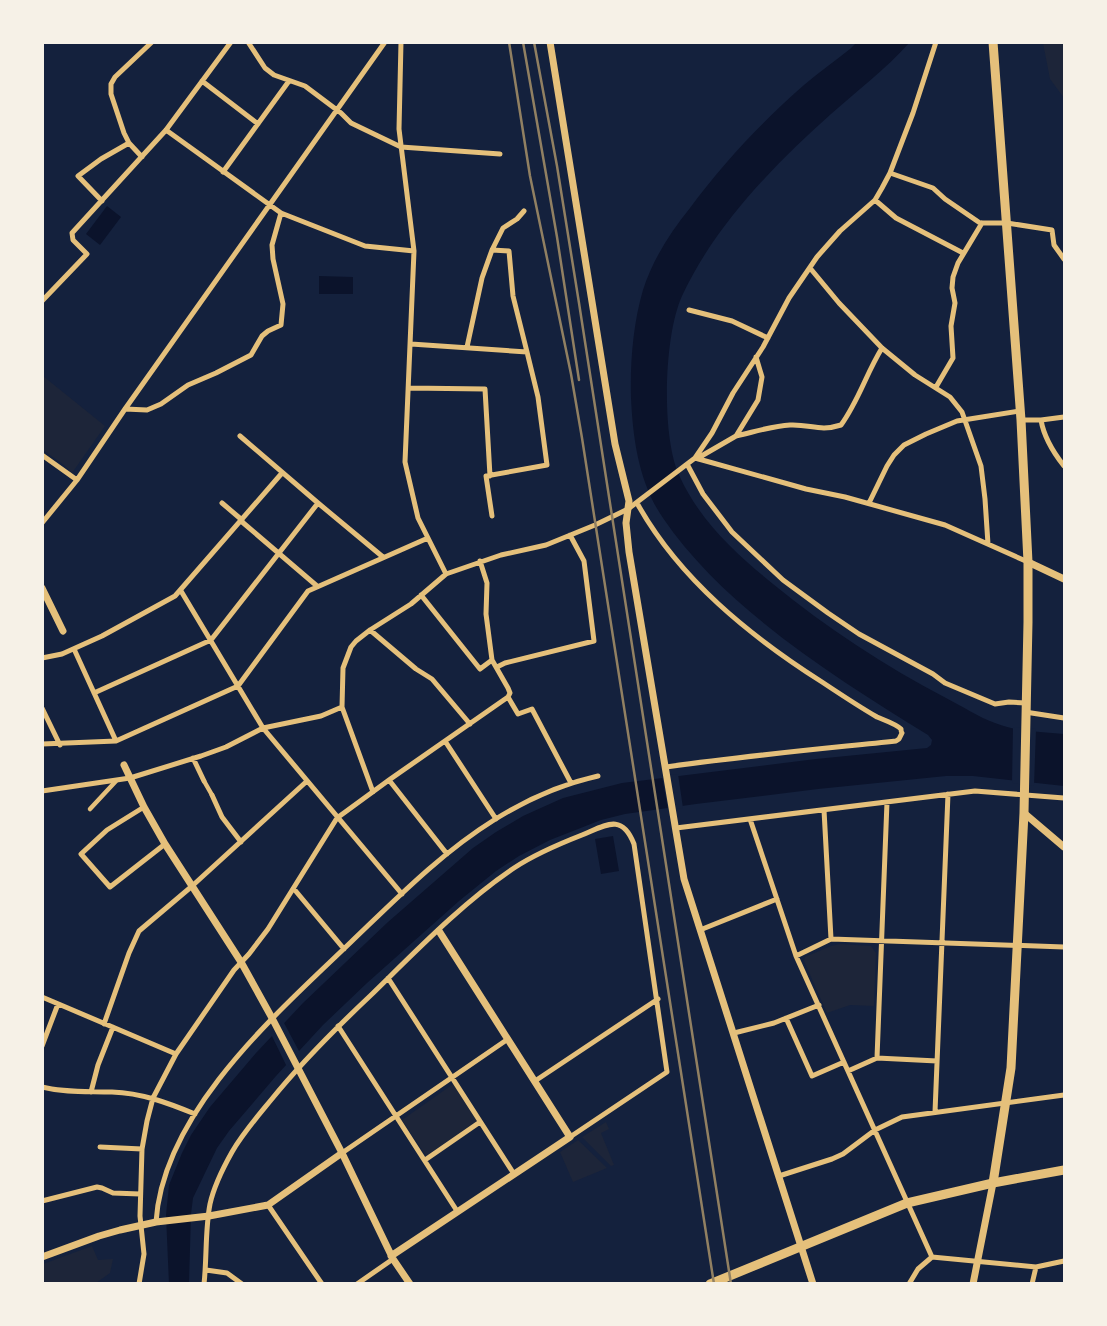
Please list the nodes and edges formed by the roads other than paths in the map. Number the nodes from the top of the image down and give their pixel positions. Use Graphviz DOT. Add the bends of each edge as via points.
graph roads {
  1 [pos="152,42"];
  2 [pos="231,42"];
  3 [pos="248,42"];
  4 [pos="385,42"];
  5 [pos="401,42"];
  6 [pos="550,42"];
  7 [pos="936,42"];
  8 [pos="993,42"];
  9 [pos="202,81"];
  10 [pos="289,81"];
  11 [pos="336,110"];
  12 [pos="258,124"];
  13 [pos="166,130"];
  14 [pos="129,143"];
  15 [pos="401,147"];
  16 [pos="500,154"];
  17 [pos="142,156"];
  18 [pos="223,172"];
  19 [pos="890,173"];
  20 [pos="875,200"];
  21 [pos="102,201"];
  22 [pos="270,206"];
  23 [pos="524,210"];
  24 [pos="281,213"];
  25 [pos="982,222"];
  26 [pos="1007,223"];
  27 [pos="492,250"];
  28 [pos="414,251"];
  29 [pos="963,253"];
  30 [pos="1064,259"];
  31 [pos="810,268"];
  32 [pos="42,301"];
  33 [pos="689,310"];
  34 [pos="768,338"];
  35 [pos="411,344"];
  36 [pos="468,347"];
  37 [pos="882,348"];
  38 [pos="527,352"];
  39 [pos="756,357"];
  40 [pos="409,388"];
  41 [pos="936,388"];
  42 [pos="125,409"];
  43 [pos="1020,416"];
  44 [pos="1064,417"];
  45 [pos="965,420"];
  46 [pos="1041,420"];
  47 [pos="240,436"];
  48 [pos="736,436"];
  49 [pos="42,455"];
  50 [pos="696,458"];
  51 [pos="686,464"];
  52 [pos="1064,466"];
  53 [pos="282,473"];
  54 [pos="490,476"];
  55 [pos="77,480"];
  56 [pos="639,501"];
  57 [pos="222,503"];
  58 [pos="318,503"];
  59 [pos="869,503"];
  60 [pos="628,509"];
  61 [pos="492,516"];
  62 [pos="241,521"];
  63 [pos="42,523"];
  64 [pos="570,535"];
  65 [pos="428,538"];
  66 [pos="988,544"];
  67 [pos="278,552"];
  68 [pos="383,557"];
  69 [pos="480,561"];
  70 [pos="1028,562"];
  71 [pos="446,574"];
  72 [pos="1064,578"];
  73 [pos="317,586"];
  74 [pos="42,588"];
  75 [pos="181,591"];
  76 [pos="421,595"];
  77 [pos="370,630"];
  78 [pos="63,632"];
  79 [pos="211,640"];
  80 [pos="74,649"];
  81 [pos="42,658"];
  82 [pos="492,660"];
  83 [pos="497,667"];
  84 [pos="238,686"];
  85 [pos="94,693"];
  86 [pos="508,697"];
  87 [pos="1026,703"];
  88 [pos="342,707"];
  89 [pos="42,708"];
  90 [pos="1025,713"];
  91 [pos="1064,718"];
  92 [pos="470,724"];
  93 [pos="263,728"];
  94 [pos="116,741"];
  95 [pos="445,741"];
  96 [pos="42,744"];
  97 [pos="60,745"];
  98 [pos="193,758"];
  99 [pos="124,765"];
  100 [pos="666,768"];
  101 [pos="598,776"];
  102 [pos="130,778"];
  103 [pos="389,780"];
  104 [pos="116,781"];
  105 [pos="204,781"];
  106 [pos="307,781"];
  107 [pos="572,783"];
  108 [pos="42,791"];
  109 [pos="373,792"];
  110 [pos="1023,792"];
  111 [pos="948,794"];
  112 [pos="212,795"];
  113 [pos="1064,798"];
  114 [pos="887,802"];
  115 [pos="144,807"];
  116 [pos="90,809"];
  117 [pos="824,810"];
  118 [pos="1024,813"];
  119 [pos="338,818"];
  120 [pos="496,819"];
  121 [pos="750,819"];
  122 [pos="676,828"];
  123 [pos="241,842"];
  124 [pos="165,844"];
  125 [pos="1064,847"];
  126 [pos="447,854"];
  127 [pos="191,887"];
  128 [pos="294,889"];
  129 [pos="402,894"];
  130 [pos="777,899"];
  131 [pos="700,930"];
  132 [pos="439,931"];
  133 [pos="832,939"];
  134 [pos="881,941"];
  135 [pos="942,942"];
  136 [pos="1016,944"];
  137 [pos="1064,947"];
  138 [pos="344,949"];
  139 [pos="796,956"];
  140 [pos="241,962"];
  141 [pos="388,978"];
  142 [pos="42,997"];
  143 [pos="658,998"];
  144 [pos="58,1004"];
  145 [pos="819,1005"];
  146 [pos="786,1018"];
  147 [pos="274,1021"];
  148 [pos="104,1024"];
  149 [pos="338,1026"];
  150 [pos="113,1028"];
  151 [pos="734,1034"];
  152 [pos="508,1040"];
  153 [pos="42,1046"];
  154 [pos="176,1054"];
  155 [pos="877,1058"];
  156 [pos="937,1061"];
  157 [pos="844,1062"];
  158 [pos="296,1065"];
  159 [pos="848,1071"];
  160 [pos="452,1078"];
  161 [pos="535,1081"];
  162 [pos="42,1087"];
  163 [pos="91,1092"];
  164 [pos="1064,1095"];
  165 [pos="153,1098"];
  166 [pos="1006,1103"];
  167 [pos="935,1112"];
  168 [pos="195,1114"];
  169 [pos="396,1116"];
  170 [pos="480,1122"];
  171 [pos="875,1130"];
  172 [pos="570,1137"];
  173 [pos="100,1147"];
  174 [pos="142,1149"];
  175 [pos="342,1153"];
  176 [pos="425,1160"];
  177 [pos="1064,1170"];
  178 [pos="514,1174"];
  179 [pos="779,1176"];
  180 [pos="993,1184"];
  181 [pos="140,1194"];
  182 [pos="42,1201"];
  183 [pos="906,1204"];
  184 [pos="268,1205"];
  185 [pos="458,1211"];
  186 [pos="206,1216"];
  187 [pos="158,1222"];
  188 [pos="142,1226"];
  189 [pos="42,1257"];
  190 [pos="392,1257"];
  191 [pos="932,1257"];
  192 [pos="977,1261"];
  193 [pos="1064,1261"];
  194 [pos="1036,1266"];
  195 [pos="206,1270"];
  196 [pos="139,1284"];
  197 [pos="204,1284"];
  198 [pos="242,1284"];
  199 [pos="322,1284"];
  200 [pos="357,1284"];
  201 [pos="410,1284"];
  202 [pos="710,1284"];
  203 [pos="813,1284"];
  204 [pos="909,1284"];
  205 [pos="973,1284"];
  206 [pos="1032,1284"];
  1 -- 14 [label="street" via="111,84 111,94"];
  2 -- 9 [label="street"];
  3 -- 10 [label="street" via="265,68"];
  4 -- 11 [label="street"];
  5 -- 15 [label="street"];
  6 -- 60 [label="street" via="614,444 629,501"];
  7 -- 19 [label="street"];
  8 -- 26 [label="main road"];
  9 -- 12 [label="street"];
  9 -- 13 [label="street"];
  10 -- 11 [label="street" via="305,86"];
  10 -- 12 [label="street"];
  11 -- 15 [label="street" via="351,123"];
  11 -- 22 [label="street"];
  12 -- 18 [label="street"];
  13 -- 17 [label="street"];
  13 -- 18 [label="street"];
  14 -- 17 [label="street"];
  14 -- 21 [label="street" via="78,176"];
  15 -- 16 [label="street"];
  15 -- 28 [label="street"];
  17 -- 21 [label="street"];
  18 -- 22 [label="street"];
  19 -- 20 [label="street"];
  19 -- 25 [label="street" via="933,188"];
  20 -- 29 [label="street" via="896,218"];
  20 -- 31 [label="street" via="826,246"];
  21 -- 32 [label="street" via="72,233 73,240 87,254"];
  22 -- 24 [label="street"];
  22 -- 42 [label="street"];
  23 -- 27 [label="street" via="503,228"];
  24 -- 28 [label="street" via="365,246"];
  24 -- 42 [label="street" via="272,246 283,304 281,325 262,336 251,355 188,385 162,404 147,410"];
  25 -- 26 [label="street"];
  25 -- 29 [label="street"];
  26 -- 30 [label="street" via="1052,230 1054,245"];
  26 -- 43 [label="main road"];
  27 -- 36 [label="street" via="482,278"];
  27 -- 38 [label="street" via="509,251 513,296"];
  28 -- 35 [label="street"];
  29 -- 41 [label="street" via="952,282 955,303 951,326 953,358"];
  31 -- 34 [label="street" via="789,298"];
  31 -- 37 [label="street"];
  33 -- 34 [label="street" via="732,321"];
  34 -- 39 [label="street"];
  35 -- 36 [label="street"];
  35 -- 40 [label="street"];
  36 -- 38 [label="street"];
  37 -- 41 [label="street"];
  37 -- 48 [label="street" via="870,367 856,403 841,425 824,429 778,426"];
  38 -- 54 [label="street" via="538,397 547,465"];
  39 -- 48 [label="street" via="762,377 758,400"];
  39 -- 50 [label="street"];
  40 -- 54 [label="street" via="485,389"];
  40 -- 65 [label="street" via="405,462 418,518"];
  41 -- 45 [label="street" via="950,397"];
  42 -- 55 [label="street"];
  43 -- 45 [label="street"];
  43 -- 46 [label="street"];
  43 -- 70 [label="main road"];
  44 -- 46 [label="street"];
  45 -- 59 [label="street" via="926,434 899,449"];
  45 -- 66 [label="street" via="981,466"];
  46 -- 52 [label="street" via="1043,433"];
  47 -- 53 [label="street"];
  48 -- 50 [label="street"];
  49 -- 55 [label="street"];
  50 -- 51 [label="street"];
  50 -- 59 [label="street"];
  51 -- 56 [label="street"];
  51 -- 87 [label="street" via="703,494 732,532 783,580 828,613 945,683 995,704"];
  53 -- 58 [label="street"];
  53 -- 62 [label="street"];
  54 -- 61 [label="street" via="486,476"];
  55 -- 63 [label="street"];
  56 -- 60 [label="street"];
  56 -- 100 [label="street" via="672,556 720,605 811,675 901,729 902,733 896,741 770,753"];
  57 -- 62 [label="street"];
  58 -- 67 [label="street"];
  58 -- 68 [label="street"];
  59 -- 66 [label="street" via="946,525"];
  60 -- 64 [label="street"];
  60 -- 100 [label="street" via="629,552"];
  62 -- 67 [label="street"];
  62 -- 75 [label="street"];
  64 -- 69 [label="street" via="546,545"];
  64 -- 83 [label="street" via="584,561 594,640"];
  65 -- 68 [label="street"];
  65 -- 71 [label="street"];
  66 -- 70 [label="street"];
  67 -- 73 [label="street"];
  67 -- 79 [label="street"];
  68 -- 73 [label="street"];
  69 -- 71 [label="street"];
  69 -- 82 [label="street" via="487,583 486,614"];
  70 -- 72 [label="street"];
  70 -- 87 [label="main road"];
  71 -- 76 [label="street"];
  73 -- 84 [label="street" via="303,597"];
  74 -- 78 [label="street"];
  75 -- 79 [label="street"];
  75 -- 80 [label="street"];
  76 -- 77 [label="street"];
  76 -- 82 [label="street" via="480,669"];
  77 -- 88 [label="street" via="356,641 346,659"];
  77 -- 92 [label="street" via="432,679"];
  79 -- 84 [label="street"];
  79 -- 85 [label="street"];
  80 -- 81 [label="street"];
  80 -- 85 [label="street"];
  82 -- 83 [label="street"];
  83 -- 86 [label="street" via="510,693"];
  84 -- 93 [label="street"];
  84 -- 94 [label="street"];
  85 -- 94 [label="street"];
  86 -- 92 [label="street"];
  86 -- 107 [label="street" via="518,714 532,709"];
  87 -- 90 [label="main road"];
  88 -- 93 [label="street" via="321,716"];
  88 -- 109 [label="street"];
  89 -- 97 [label="street"];
  90 -- 91 [label="street"];
  90 -- 110 [label="main road"];
  92 -- 95 [label="street"];
  93 -- 98 [label="street" via="226,747"];
  93 -- 106 [label="street"];
  94 -- 97 [label="street"];
  95 -- 103 [label="street"];
  95 -- 120 [label="street"];
  96 -- 97 [label="street"];
  98 -- 102 [label="street"];
  98 -- 105 [label="street"];
  99 -- 102 [label="street"];
  100 -- 122 [label="street"];
  101 -- 107 [label="street"];
  102 -- 104 [label="street"];
  102 -- 115 [label="street"];
  103 -- 109 [label="street"];
  103 -- 126 [label="street"];
  104 -- 108 [label="street"];
  104 -- 116 [label="street"];
  105 -- 112 [label="street"];
  106 -- 119 [label="street"];
  106 -- 123 [label="street"];
  107 -- 120 [label="street"];
  109 -- 119 [label="street"];
  110 -- 111 [label="street"];
  110 -- 113 [label="street"];
  110 -- 118 [label="main road"];
  111 -- 114 [label="street"];
  111 -- 135 [label="street"];
  112 -- 123 [label="street" via="222,817"];
  114 -- 117 [label="street"];
  114 -- 134 [label="street"];
  115 -- 124 [label="street"];
  115 -- 124 [label="street" via="106,830 81,854 110,886"];
  117 -- 121 [label="street"];
  117 -- 133 [label="street"];
  118 -- 125 [label="street"];
  118 -- 136 [label="main road"];
  119 -- 128 [label="street"];
  119 -- 129 [label="street"];
  120 -- 126 [label="street"];
  121 -- 122 [label="street"];
  121 -- 130 [label="street"];
  122 -- 131 [label="street" via="684,879"];
  123 -- 127 [label="street"];
  124 -- 127 [label="street"];
  126 -- 129 [label="street"];
  127 -- 140 [label="street"];
  127 -- 148 [label="street" via="139,931"];
  128 -- 138 [label="street"];
  128 -- 140 [label="street"];
  129 -- 138 [label="street"];
  130 -- 131 [label="street"];
  130 -- 139 [label="street"];
  131 -- 151 [label="street"];
  132 -- 141 [label="street"];
  132 -- 143 [label="street" via="489,886 532,858 592,831 620,824 628,830 634,844"];
  132 -- 152 [label="street"];
  133 -- 134 [label="street"];
  133 -- 139 [label="street"];
  134 -- 135 [label="street"];
  134 -- 155 [label="street"];
  135 -- 136 [label="street"];
  135 -- 156 [label="street"];
  136 -- 137 [label="street"];
  136 -- 166 [label="main road" via="1012,1058"];
  138 -- 147 [label="street"];
  139 -- 145 [label="street"];
  140 -- 147 [label="street"];
  140 -- 154 [label="street"];
  141 -- 149 [label="street"];
  141 -- 160 [label="street"];
  142 -- 144 [label="street"];
  143 -- 161 [label="street"];
  143 -- 172 [label="street" via="668,1072"];
  144 -- 148 [label="street"];
  144 -- 153 [label="street"];
  145 -- 146 [label="street"];
  145 -- 157 [label="street"];
  146 -- 151 [label="street"];
  146 -- 157 [label="street" via="812,1076"];
  147 -- 158 [label="street"];
  147 -- 168 [label="street" via="230,1067"];
  148 -- 150 [label="street"];
  149 -- 158 [label="street"];
  149 -- 169 [label="street"];
  150 -- 154 [label="street"];
  150 -- 163 [label="street"];
  151 -- 179 [label="street"];
  152 -- 160 [label="street"];
  152 -- 161 [label="street"];
  154 -- 165 [label="street"];
  155 -- 156 [label="street"];
  155 -- 159 [label="street"];
  156 -- 167 [label="street"];
  157 -- 159 [label="street"];
  158 -- 175 [label="street"];
  158 -- 186 [label="street" via="232,1152"];
  159 -- 171 [label="street"];
  160 -- 169 [label="street"];
  160 -- 170 [label="street"];
  161 -- 172 [label="street"];
  162 -- 163 [label="street"];
  163 -- 165 [label="street"];
  164 -- 166 [label="street"];
  165 -- 168 [label="street"];
  165 -- 174 [label="street"];
  166 -- 167 [label="street"];
  166 -- 180 [label="main road"];
  167 -- 171 [label="street" via="902,1117"];
  168 -- 187 [label="street" via="172,1157 162,1186"];
  169 -- 175 [label="street"];
  169 -- 176 [label="street"];
  170 -- 176 [label="street"];
  170 -- 178 [label="street"];
  171 -- 179 [label="street" via="832,1159"];
  171 -- 183 [label="street"];
  172 -- 178 [label="street"];
  173 -- 174 [label="street"];
  174 -- 181 [label="street"];
  175 -- 184 [label="street"];
  175 -- 190 [label="street"];
  176 -- 185 [label="street"];
  177 -- 180 [label="main road"];
  178 -- 185 [label="street"];
  179 -- 203 [label="street"];
  180 -- 183 [label="main road"];
  180 -- 192 [label="street"];
  181 -- 182 [label="street" via="119,1194 97,1187"];
  181 -- 188 [label="street"];
  183 -- 191 [label="street"];
  183 -- 202 [label="main road"];
  184 -- 186 [label="street"];
  184 -- 199 [label="street"];
  185 -- 190 [label="street"];
  186 -- 187 [label="street"];
  186 -- 195 [label="street"];
  187 -- 188 [label="street"];
  188 -- 189 [label="street" via="99,1236"];
  188 -- 196 [label="street" via="144,1254"];
  190 -- 200 [label="street"];
  190 -- 201 [label="street"];
  191 -- 192 [label="street"];
  191 -- 204 [label="street" via="918,1268"];
  192 -- 194 [label="street"];
  192 -- 205 [label="street"];
  193 -- 194 [label="street"];
  194 -- 206 [label="street"];
  195 -- 197 [label="street"];
  195 -- 198 [label="street" via="227,1273"];
}
